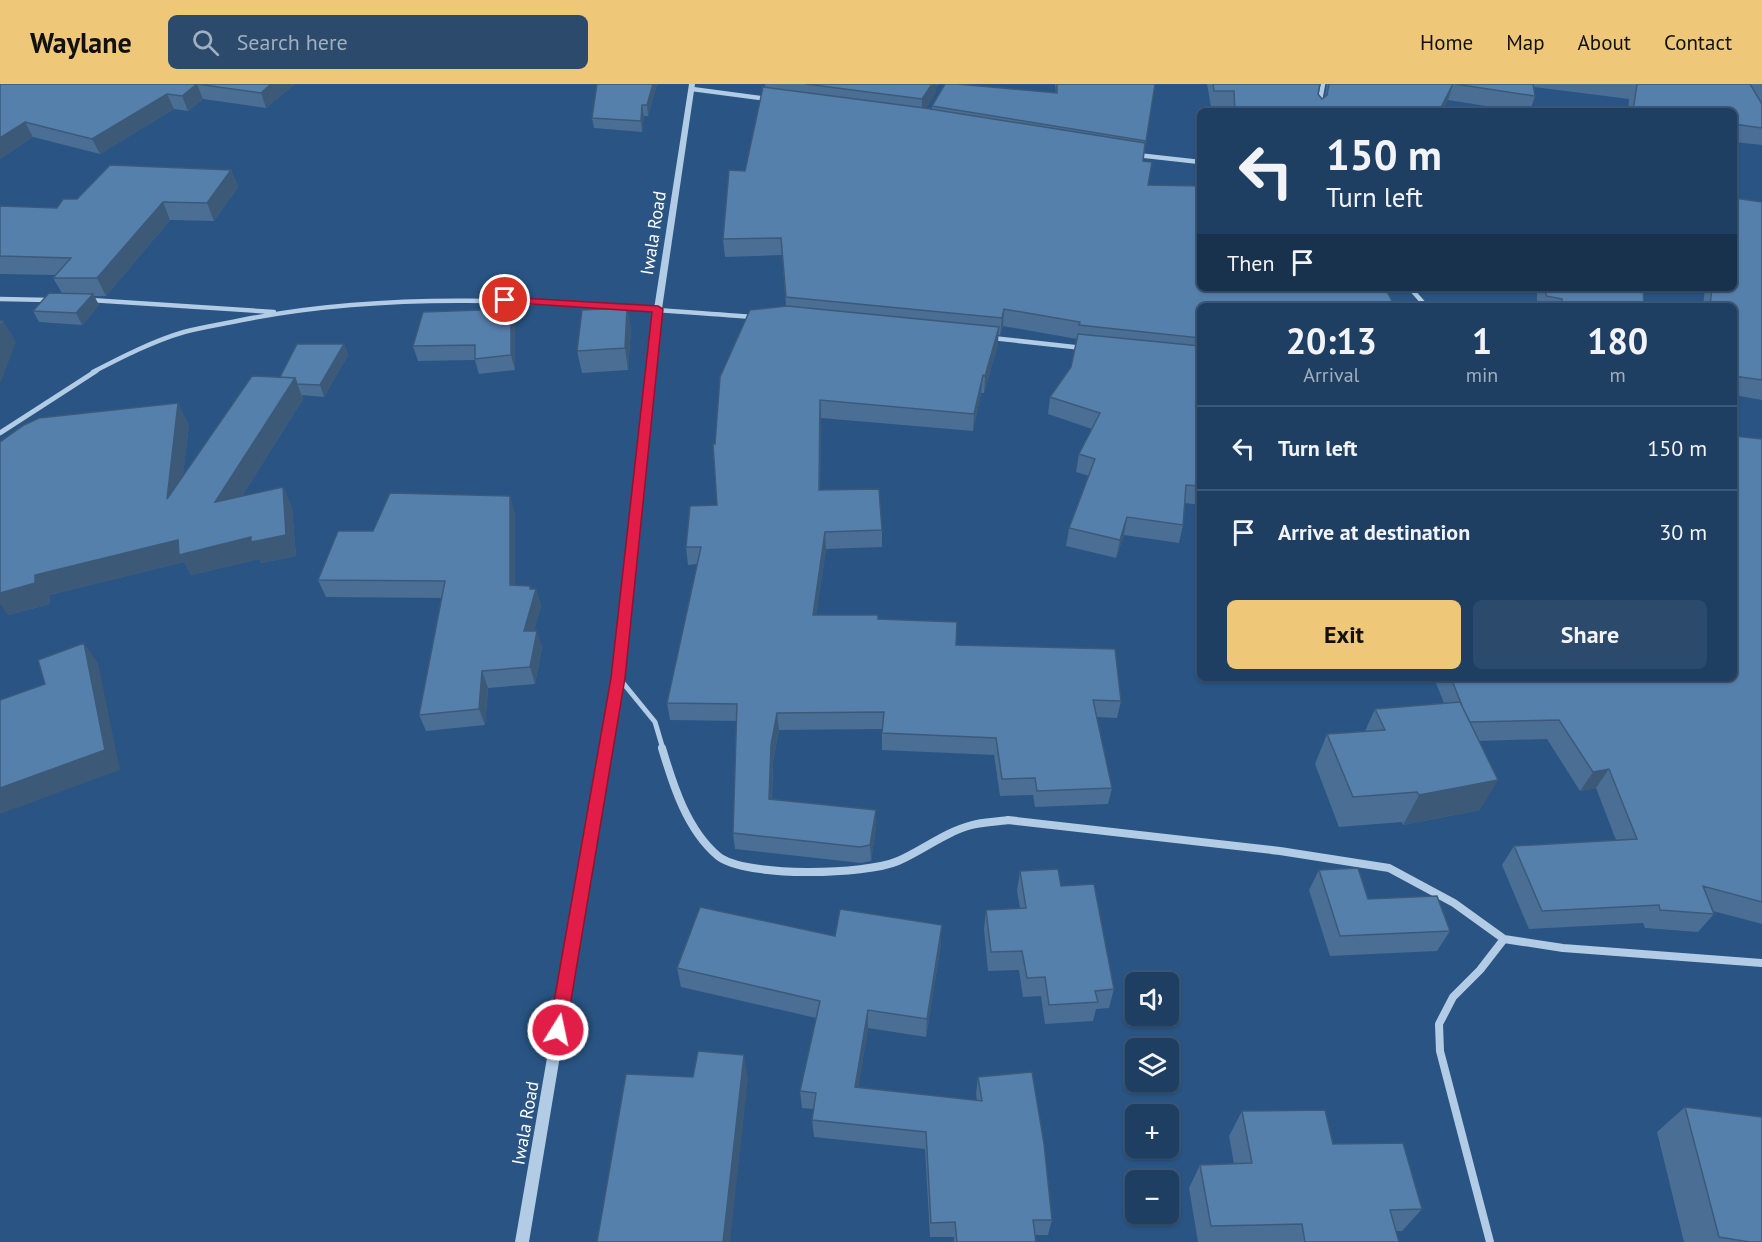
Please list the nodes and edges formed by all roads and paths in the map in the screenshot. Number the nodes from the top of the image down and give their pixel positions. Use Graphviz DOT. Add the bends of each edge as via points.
graph roads {
  1 [pos="1323,84"];
  2 [pos="692,87"];
  3 [pos="773,100"];
  4 [pos="1319,108"];
  5 [pos="1133,154"];
  6 [pos="1197,162"];
  7 [pos="1413,291"];
  8 [pos="0,299"];
  9 [pos="58,300"];
  10 [pos="81,300"];
  11 [pos="1423,303"];
  12 [pos="658,309"];
  13 [pos="284,312"];
  14 [pos="761,317"];
  15 [pos="980,337"];
  16 [pos="1096,349"];
  17 [pos="0,433"];
  18 [pos="618,678"];
  19 [pos="1504,939"];
  20 [pos="1762,963"];
  21 [pos="522,1242"];
  22 [pos="1490,1242"];
  1 -- 4 [label="street"];
  2 -- 3 [label="street"];
  2 -- 12 [label="street, Iwala Road"];
  5 -- 6 [label="street"];
  7 -- 11 [label="street"];
  8 -- 9 [label="street"];
  10 -- 13 [label="street"];
  12 -- 13 [label="street" via="505,300 400,300"];
  12 -- 14 [label="street"];
  12 -- 18 [label="street, Iwala Road"];
  13 -- 17 [label="street" via="184,332 128,354 88,375"];
  15 -- 16 [label="street"];
  18 -- 19 [label="street" via="655,722 672,783 692,824 719,857 753,869 824,873 896,862 971,825 1008,820 1280,851 1389,868 1454,903"];
  18 -- 21 [label="street, Iwala Road"];
  19 -- 20 [label="street" via="1563,948"];
  19 -- 22 [label="street" via="1454,997 1438,1024 1440,1051"];
}
